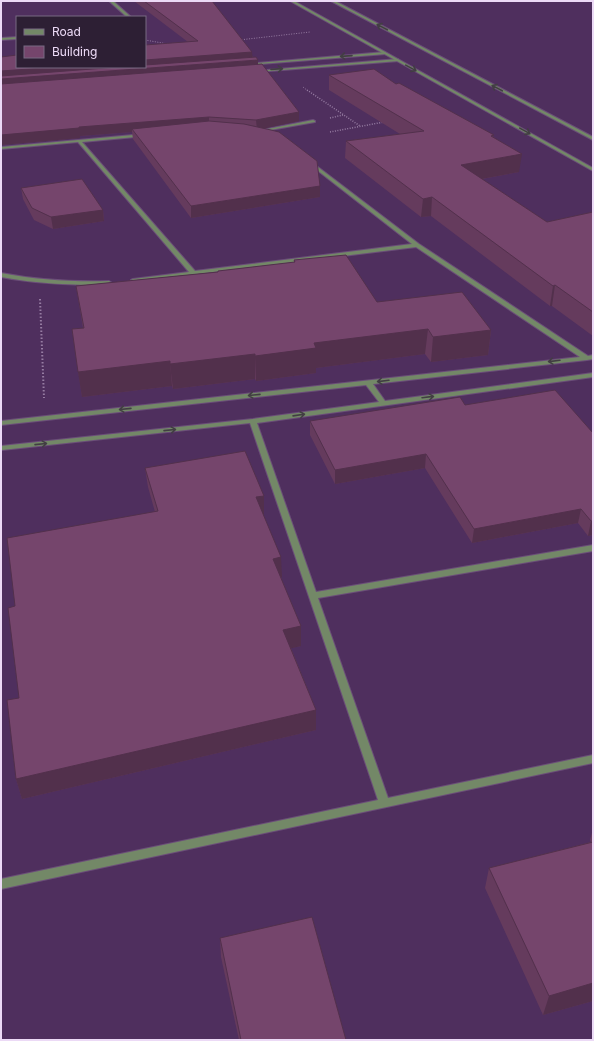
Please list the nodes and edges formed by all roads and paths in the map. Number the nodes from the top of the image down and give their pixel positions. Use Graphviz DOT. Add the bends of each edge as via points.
graph roads {
  1 [pos="111,1"];
  2 [pos="292,1"];
  3 [pos="333,1"];
  4 [pos="128,16"];
  5 [pos="342,29"];
  6 [pos="16,38"];
  7 [pos="1,39"];
  8 [pos="146,40"];
  9 [pos="235,40"];
  10 [pos="170,44"];
  11 [pos="385,53"];
  12 [pos="398,60"];
  13 [pos="246,64"];
  14 [pos="279,69"];
  15 [pos="248,72"];
  16 [pos="313,121"];
  17 [pos="390,121"];
  18 [pos="360,126"];
  19 [pos="329,132"];
  20 [pos="150,134"];
  21 [pos="272,135"];
  22 [pos="593,139"];
  23 [pos="79,141"];
  24 [pos="1,148"];
  25 [pos="306,159"];
  26 [pos="593,170"];
  27 [pos="417,245"];
  28 [pos="193,273"];
  29 [pos="1,274"];
  30 [pos="128,281"];
  31 [pos="39,282"];
  32 [pos="113,283"];
  33 [pos="590,357"];
  34 [pos="590,376"];
  35 [pos="593,382"];
  36 [pos="368,383"];
  37 [pos="383,403"];
  38 [pos="45,417"];
  39 [pos="253,421"];
  40 [pos="1,423"];
  41 [pos="1,447"];
  42 [pos="593,548"];
  43 [pos="313,596"];
  44 [pos="593,759"];
  45 [pos="384,803"];
  46 [pos="1,884"];
  1 -- 4 [label="street"];
  2 -- 5 [label="street"];
  22 -- 3 [label="street, one-way"];
  5 -- 9 [label="path"];
  5 -- 11 [label="street"];
  6 -- 7 [label="street"];
  8 -- 10 [label="path"];
  11 -- 12 [label="street"];
  11 -- 13 [label="street, one-way"];
  12 -- 14 [label="street"];
  12 -- 26 [label="street, one-way"];
  15 -- 14 [label="street, one-way"];
  14 -- 18 [label="path"];
  16 -- 21 [label="street" via="255,131"];
  17 -- 18 [label="path"];
  18 -- 19 [label="path"];
  20 -- 23 [label="street"];
  23 -- 24 [label="street"];
  23 -- 28 [label="street"];
  25 -- 27 [label="street"];
  27 -- 28 [label="street"];
  27 -- 33 [label="street"];
  28 -- 30 [label="street"];
  29 -- 31 [label="street"];
  31 -- 32 [label="street"];
  31 -- 38 [label="path"];
  33 -- 36 [label="street, one-way"];
  34 -- 35 [label="street"];
  37 -- 34 [label="street, one-way"];
  36 -- 37 [label="street"];
  36 -- 38 [label="street, one-way"];
  39 -- 37 [label="street, one-way"];
  38 -- 40 [label="street"];
  41 -- 39 [label="street, one-way"];
  39 -- 43 [label="street"];
  42 -- 43 [label="street"];
  43 -- 45 [label="street"];
  44 -- 45 [label="street"];
  45 -- 46 [label="street"];
}
